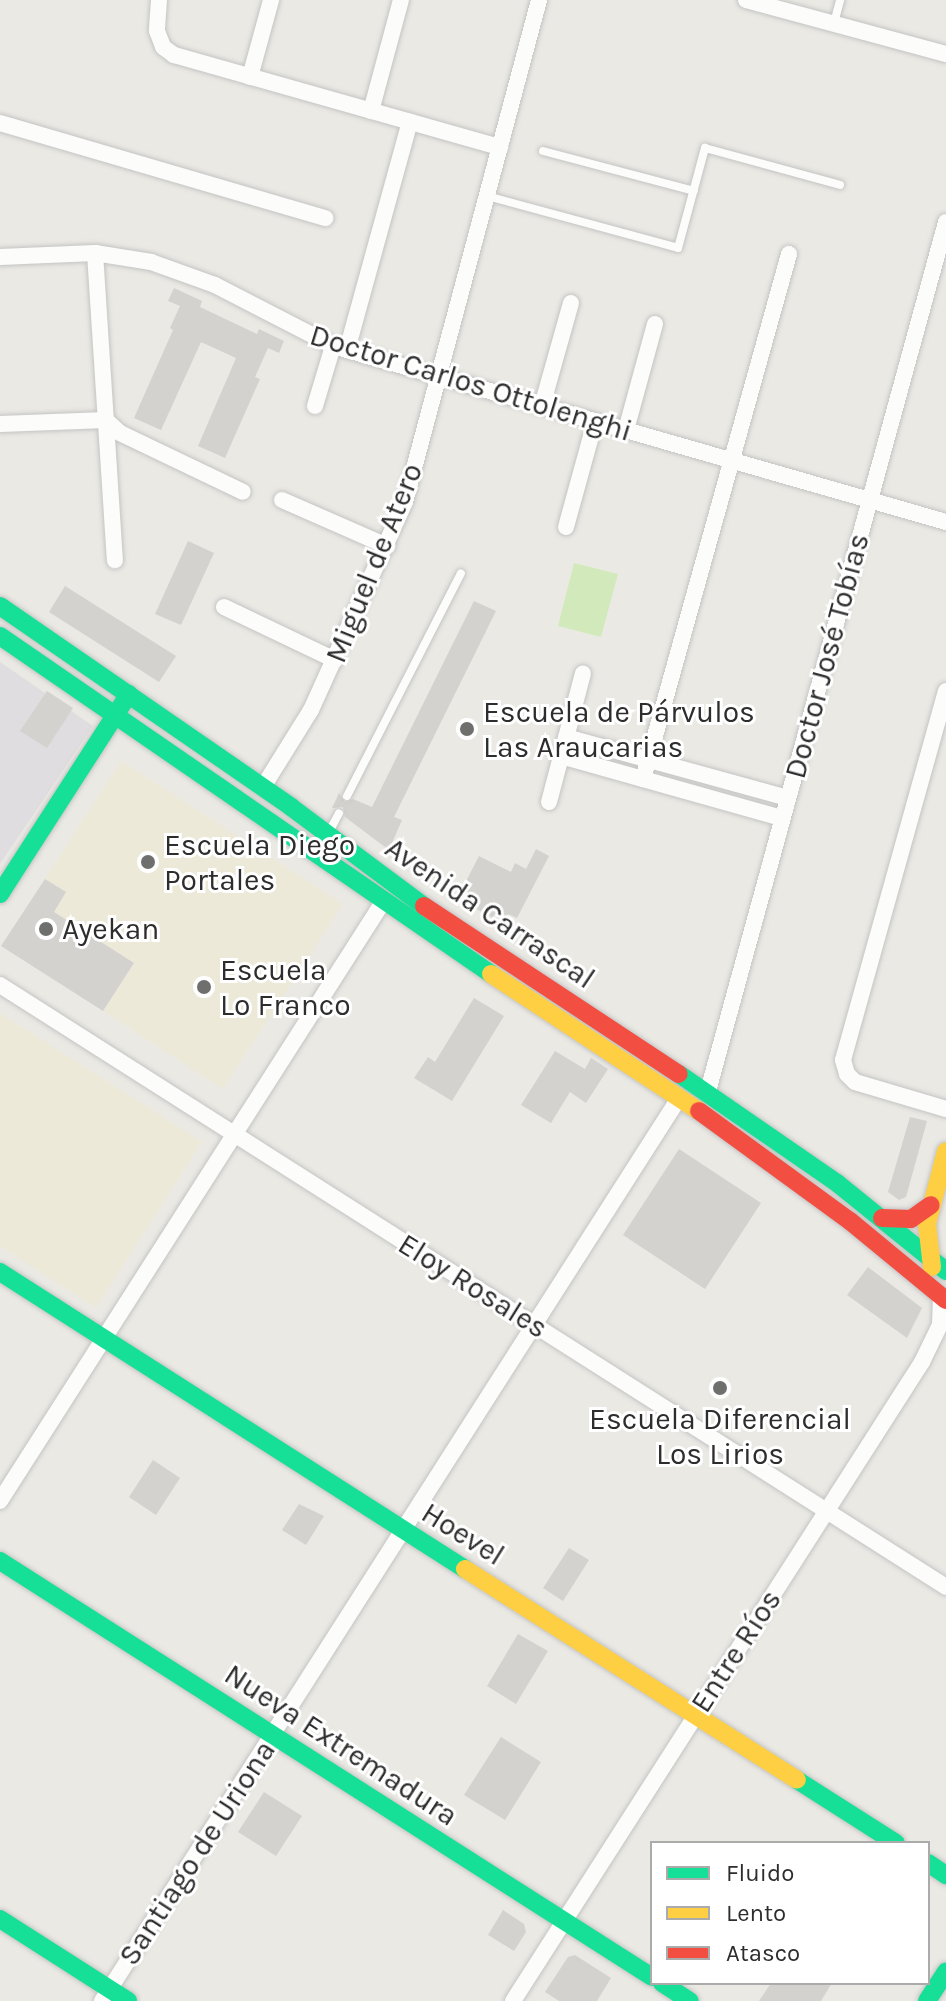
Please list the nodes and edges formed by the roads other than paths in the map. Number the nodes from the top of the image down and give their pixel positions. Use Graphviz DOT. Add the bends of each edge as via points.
graph roads {
  1 [pos="159,0"];
  2 [pos="271,0"];
  3 [pos="401,0"];
  4 [pos="539,0"];
  5 [pos="746,0"];
  6 [pos="840,0"];
  7 [pos="805,8"];
  8 [pos="834,23"];
  9 [pos="946,54"];
  10 [pos="250,77"];
  11 [pos="371,111"];
  12 [pos="410,122"];
  13 [pos="0,123"];
  14 [pos="500,147"];
  15 [pos="543,151"];
  16 [pos="840,185"];
  17 [pos="694,191"];
  18 [pos="487,196"];
  19 [pos="325,218"];
  20 [pos="946,222"];
  21 [pos="95,253"];
  22 [pos="789,254"];
  23 [pos="0,257"];
  24 [pos="571,303"];
  25 [pos="655,324"];
  26 [pos="340,348"];
  27 [pos="439,377"];
  28 [pos="315,406"];
  29 [pos="542,406"];
  30 [pos="106,420"];
  31 [pos="595,422"];
  32 [pos="0,424"];
  33 [pos="626,430"];
  34 [pos="732,461"];
  35 [pos="243,492"];
  36 [pos="282,500"];
  37 [pos="870,500"];
  38 [pos="946,522"];
  39 [pos="566,527"];
  40 [pos="387,546"];
  41 [pos="115,560"];
  42 [pos="461,573"];
  43 [pos="0,606"];
  44 [pos="224,607"];
  45 [pos="0,636"];
  46 [pos="335,660"];
  47 [pos="583,673"];
  48 [pos="946,691"];
  49 [pos="129,694"];
  50 [pos="115,715"];
  51 [pos="566,737"];
  52 [pos="561,756"];
  53 [pos="649,759"];
  54 [pos="643,779"];
  55 [pos="263,787"];
  56 [pos="347,796"];
  57 [pos="788,798"];
  58 [pos="549,802"];
  59 [pos="339,813"];
  60 [pos="782,818"];
  61 [pos="327,836"];
  62 [pos="0,894"];
  63 [pos="383,902"];
  64 [pos="0,985"];
  65 [pos="708,1091"];
  66 [pos="679,1098"];
  67 [pos="946,1109"];
  68 [pos="235,1135"];
  69 [pos="946,1151"];
  70 [pos="931,1205"];
  71 [pos="882,1218"];
  72 [pos="929,1255"];
  73 [pos="946,1271"];
  74 [pos="0,1272"];
  75 [pos="943,1298"];
  76 [pos="534,1325"];
  77 [pos="105,1339"];
  78 [pos="0,1501"];
  79 [pos="826,1510"];
  80 [pos="403,1529"];
  81 [pos="0,1561"];
  82 [pos="946,1587"];
  83 [pos="695,1715"];
  84 [pos="272,1734"];
  85 [pos="893,1841"];
  86 [pos="0,1919"];
  87 [pos="564,1920"];
  88 [pos="946,1972"];
  89 [pos="650,1976"];
  90 [pos="665,1985"];
  91 [pos="106,1995"];
  92 [pos="128,2001"];
  93 [pos="513,2001"];
  94 [pos="690,2001"];
  95 [pos="927,2001"];
  1 -- 10 [label="street" via="157,31 163,47 180,58"];
  2 -- 10 [label="street"];
  3 -- 11 [label="street"];
  4 -- 14 [label="street, Miguel de Atero"];
  5 -- 7 [label="street"];
  6 -- 8 [label="lane"];
  7 -- 8 [label="street"];
  8 -- 9 [label="street"];
  10 -- 11 [label="street"];
  11 -- 12 [label="street"];
  12 -- 14 [label="street"];
  12 -- 26 [label="street"];
  13 -- 19 [label="street"];
  14 -- 18 [label="street, Miguel de Atero"];
  15 -- 17 [label="lane"];
  16 -- 17 [label="lane" via="705,148"];
  17 -- 18 [label="lane" via="678,248"];
  18 -- 27 [label="street, Miguel de Atero"];
  20 -- 37 [label="street, Doctor José Tobías"];
  21 -- 23 [label="street, Doctor Carlos Ottolenghi"];
  21 -- 26 [label="street, Doctor Carlos Ottolenghi" via="196,276"];
  21 -- 30 [label="street"];
  22 -- 34 [label="street"];
  24 -- 29 [label="street"];
  25 -- 33 [label="street"];
  26 -- 27 [label="street, Doctor Carlos Ottolenghi"];
  26 -- 28 [label="street"];
  27 -- 29 [label="street, Doctor Carlos Ottolenghi"];
  27 -- 40 [label="street, Miguel de Atero" via="412,480"];
  29 -- 31 [label="street, Doctor Carlos Ottolenghi"];
  30 -- 32 [label="street"];
  30 -- 35 [label="street" via="120,433"];
  30 -- 41 [label="street"];
  31 -- 33 [label="street, Doctor Carlos Ottolenghi"];
  31 -- 39 [label="street"];
  33 -- 34 [label="street, Doctor Carlos Ottolenghi"];
  34 -- 37 [label="street, Doctor Carlos Ottolenghi"];
  34 -- 53 [label="street"];
  36 -- 40 [label="street"];
  37 -- 38 [label="street, Doctor Carlos Ottolenghi"];
  37 -- 57 [label="street, Doctor José Tobías"];
  40 -- 46 [label="street, Miguel de Atero"];
  42 -- 56 [label="lane"];
  43 -- 49 [label="main road, Avenida Carrascal"];
  44 -- 46 [label="street"];
  45 -- 50 [label="main road, Avenida Carrascal"];
  46 -- 55 [label="street, Miguel de Atero" via="303,726"];
  47 -- 51 [label="street"];
  48 -- 67 [label="street" via="845,1054 847,1074 861,1084"];
  49 -- 50 [label="main road"];
  49 -- 55 [label="main road, Avenida Carrascal"];
  50 -- 62 [label="main road"];
  50 -- 63 [label="main road, Avenida Carrascal"];
  51 -- 52 [label="street"];
  51 -- 53 [label="street"];
  52 -- 54 [label="street"];
  52 -- 58 [label="street"];
  53 -- 54 [label="street"];
  53 -- 57 [label="street"];
  54 -- 60 [label="street"];
  55 -- 61 [label="main road, Avenida Carrascal"];
  57 -- 60 [label="street, Doctor José Tobías"];
  59 -- 61 [label="lane"];
  60 -- 65 [label="street, Doctor José Tobías"];
  61 -- 65 [label="main road, Avenida Carrascal"];
  63 -- 66 [label="main road, Avenida Carrascal"];
  63 -- 68 [label="street"];
  64 -- 68 [label="street, Eloy Rosales"];
  65 -- 71 [label="main road, Avenida Carrascal"];
  66 -- 75 [label="main road, Avenida Carrascal" via="840,1213"];
  66 -- 76 [label="street, Santiago de Uriona"];
  68 -- 76 [label="street, Eloy Rosales"];
  68 -- 77 [label="street"];
  69 -- 70 [label="main road"];
  70 -- 71 [label="main road" via="911,1219"];
  70 -- 72 [label="main road"];
  71 -- 72 [label="main road, Avenida Carrascal"];
  72 -- 73 [label="main road, Avenida Carrascal"];
  72 -- 75 [label="main road"];
  74 -- 77 [label="main road, Hoevel"];
  75 -- 79 [label="street, Entre Ríos" via="932,1346"];
  76 -- 79 [label="street, Eloy Rosales"];
  76 -- 80 [label="street, Santiago de Uriona"];
  77 -- 78 [label="street"];
  77 -- 80 [label="main road, Hoevel"];
  79 -- 82 [label="street, Eloy Rosales"];
  79 -- 83 [label="street, Entre Ríos"];
  80 -- 83 [label="main road, Hoevel"];
  80 -- 84 [label="street, Santiago de Uriona"];
  81 -- 84 [label="main road, Nueva Extremadura"];
  83 -- 85 [label="main road, Hoevel"];
  83 -- 87 [label="street, Entre Ríos"];
  84 -- 87 [label="main road, Nueva Extremadura"];
  84 -- 91 [label="street, Santiago de Uriona"];
  86 -- 91 [label="main road"];
  87 -- 89 [label="main road, Nueva Extremadura"];
  87 -- 93 [label="street, Entre Ríos"];
  88 -- 95 [label="main road"];
  90 -- 94 [label="main road"];
  91 -- 92 [label="main road"];
}
